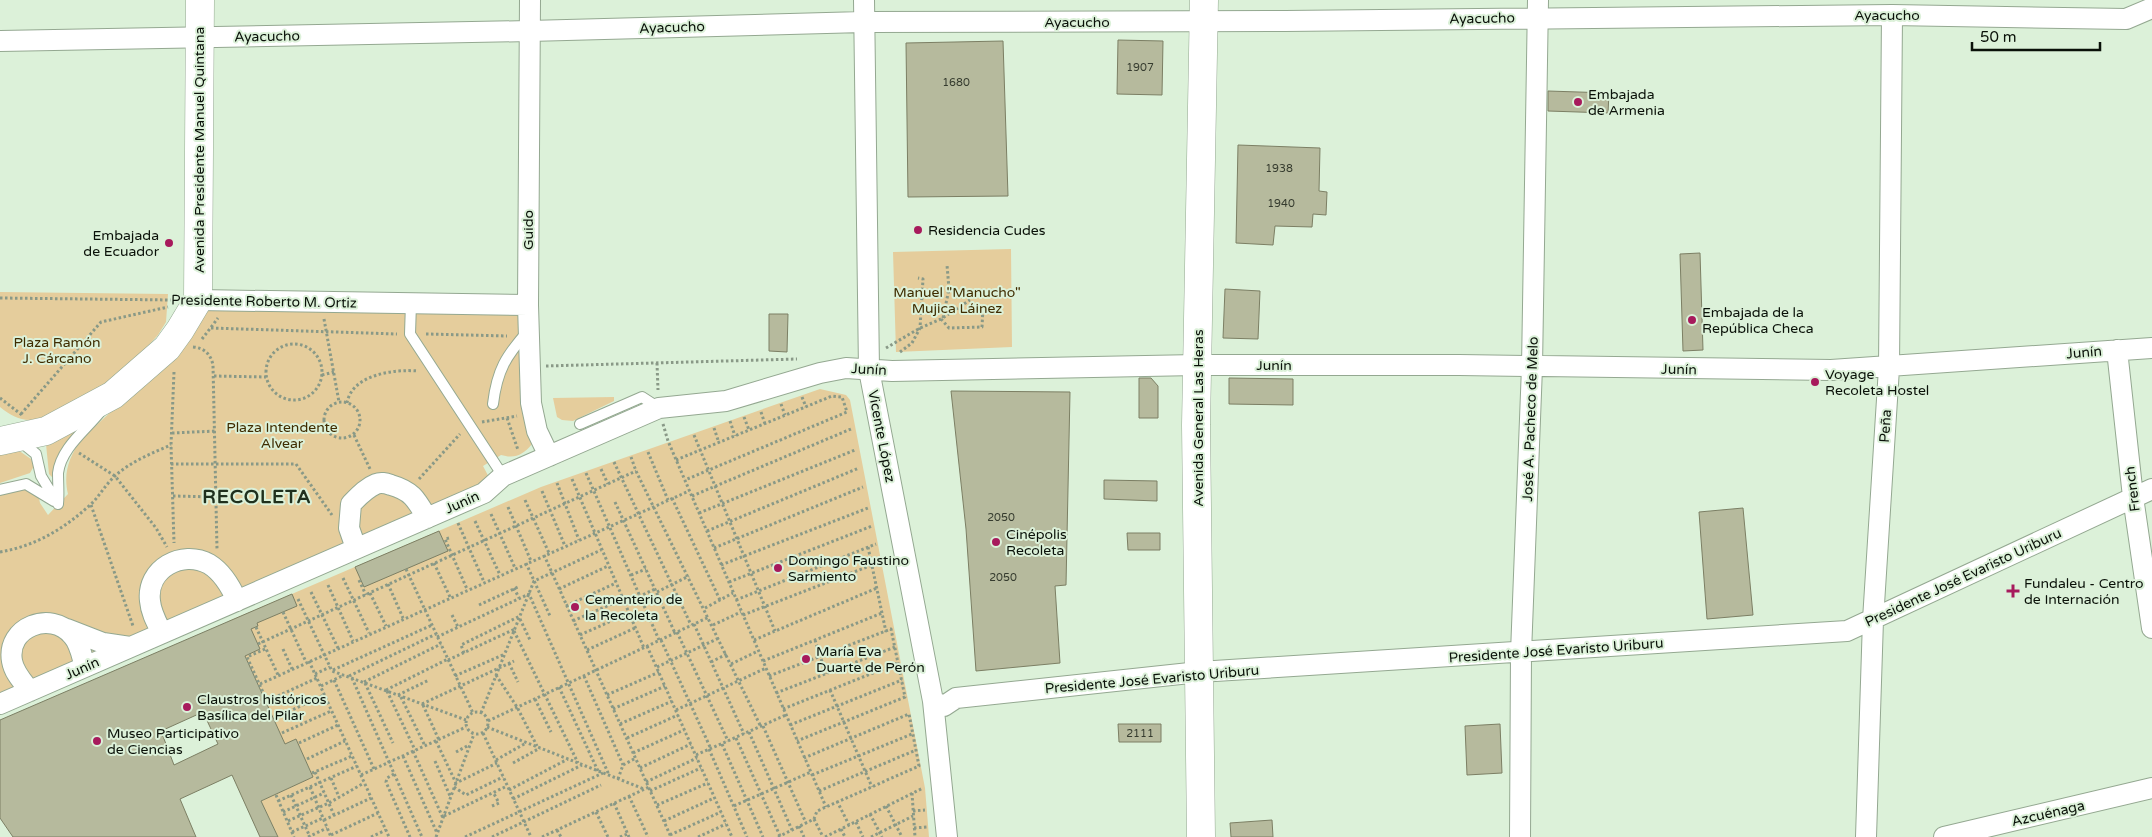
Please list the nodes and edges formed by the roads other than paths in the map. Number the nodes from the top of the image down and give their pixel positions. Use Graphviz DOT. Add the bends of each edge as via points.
graph roads {
  1 [pos="200,0"];
  2 [pos="530,0"];
  3 [pos="864,0"];
  4 [pos="2152,8"];
  5 [pos="1538,9"];
  6 [pos="1203,11"];
  7 [pos="1892,14"];
  8 [pos="863,22"];
  9 [pos="528,31"];
  10 [pos="200,37"];
  11 [pos="0,41"];
  12 [pos="210,300"];
  13 [pos="411,303"];
  14 [pos="522,305"];
  15 [pos="529,330"];
  16 [pos="2152,348"];
  17 [pos="2117,350"];
  18 [pos="869,363"];
  19 [pos="1197,365"];
  20 [pos="1532,367"];
  21 [pos="1889,368"];
  22 [pos="113,395"];
  23 [pos="493,404"];
  24 [pos="659,408"];
  25 [pos="580,424"];
  26 [pos="6,434"];
  27 [pos="549,456"];
  28 [pos="503,476"];
  29 [pos="2152,489"];
  30 [pos="0,490"];
  31 [pos="2133,497"];
  32 [pos="58,504"];
  33 [pos="427,518"];
  34 [pos="356,548"];
  35 [pos="237,601"];
  36 [pos="1873,620"];
  37 [pos="65,628"];
  38 [pos="2152,628"];
  39 [pos="162,633"];
  40 [pos="136,645"];
  41 [pos="1521,653"];
  42 [pos="85,667"];
  43 [pos="1199,672"];
  44 [pos="30,691"];
  45 [pos="934,701"];
  46 [pos="0,704"];
  47 [pos="2152,788"];
  48 [pos="947,837"];
  49 [pos="1201,837"];
  50 [pos="1520,837"];
  51 [pos="1866,837"];
  52 [pos="1944,837"];
  1 -- 10 [label="main road, Avenida Presidente Manuel Quintana"];
  2 -- 9 [label="street, Guido"];
  3 -- 8 [label="street, Vicente López"];
  4 -- 7 [label="street, Ayacucho" via="2126,19"];
  5 -- 6 [label="street, Ayacucho"];
  5 -- 7 [label="street, Ayacucho"];
  5 -- 20 [label="street, José A. Pacheco de Melo"];
  6 -- 8 [label="street, Ayacucho"];
  6 -- 19 [label="main road, Avenida General Las Heras"];
  7 -- 21 [label="street, Peña"];
  8 -- 9 [label="street, Ayacucho"];
  8 -- 18 [label="street, Vicente López"];
  9 -- 10 [label="street, Ayacucho"];
  9 -- 14 [label="street, Guido"];
  10 -- 11 [label="street, Ayacucho"];
  10 -- 12 [label="main road, Avenida Presidente Manuel Quintana"];
  12 -- 13 [label="street, Presidente Roberto M. Ortiz"];
  12 -- 22 [label="main road" via="166,348"];
  13 -- 14 [label="street, Presidente Roberto M. Ortiz"];
  13 -- 28 [label="lane" via="410,334"];
  14 -- 15 [label="street, Guido"];
  15 -- 23 [label="lane" via="501,367"];
  15 -- 27 [label="street, Guido" via="533,413"];
  16 -- 17 [label="street, Junín"];
  17 -- 21 [label="street, Junín"];
  17 -- 31 [label="street, French"];
  18 -- 19 [label="street, Junín"];
  18 -- 24 [label="street, Junín" via="820,373 726,401"];
  18 -- 45 [label="street, Vicente López"];
  19 -- 20 [label="street, Junín"];
  19 -- 43 [label="main road, Avenida General Las Heras"];
  20 -- 21 [label="street, Junín"];
  20 -- 41 [label="street, José A. Pacheco de Melo"];
  21 -- 36 [label="street, Peña"];
  22 -- 26 [label="main road" via="34,435"];
  22 -- 32 [label="lane" via="69,447 62,460 58,472"];
  24 -- 25 [label="lane" via="642,397"];
  24 -- 27 [label="street, Junín"];
  26 -- 32 [label="lane" via="36,454 41,476"];
  27 -- 28 [label="street, Junín"];
  28 -- 33 [label="street, Junín" via="484,493"];
  29 -- 31 [label="street, Presidente José Evaristo Uriburu"];
  30 -- 32 [label="lane" via="26,484"];
  31 -- 36 [label="street, Presidente José Evaristo Uriburu"];
  31 -- 38 [label="street, French"];
  33 -- 34 [label="street, Junín"];
  33 -- 34 [label="street" via="408,492 377,483 351,504 349,528"];
  34 -- 35 [label="street, Junín"];
  35 -- 39 [label="street, Junín"];
  35 -- 39 [label="street" via="226,581 211,566 193,560 175,561 154,578 150,590 153,615"];
  36 -- 41 [label="street, Presidente José Evaristo Uriburu" via="1847,631"];
  36 -- 51 [label="street, Peña"];
  37 -- 40 [label="street" via="102,643"];
  37 -- 42 [label="street" via="73,636"];
  37 -- 44 [label="street" via="43,622 32,624 18,636 12,650 12,661"];
  39 -- 40 [label="street, Junín"];
  40 -- 42 [label="street, Junín"];
  41 -- 43 [label="street, Presidente José Evaristo Uriburu"];
  41 -- 50 [label="street, José A. Pacheco de Melo"];
  42 -- 44 [label="street, Junín"];
  43 -- 45 [label="street, Presidente José Evaristo Uriburu" via="956,698 944,706"];
  43 -- 49 [label="main road, Avenida General Las Heras"];
  44 -- 46 [label="street, Junín"];
  45 -- 48 [label="street, Vicente López"];
  47 -- 52 [label="street, Azcuénaga"];
}
